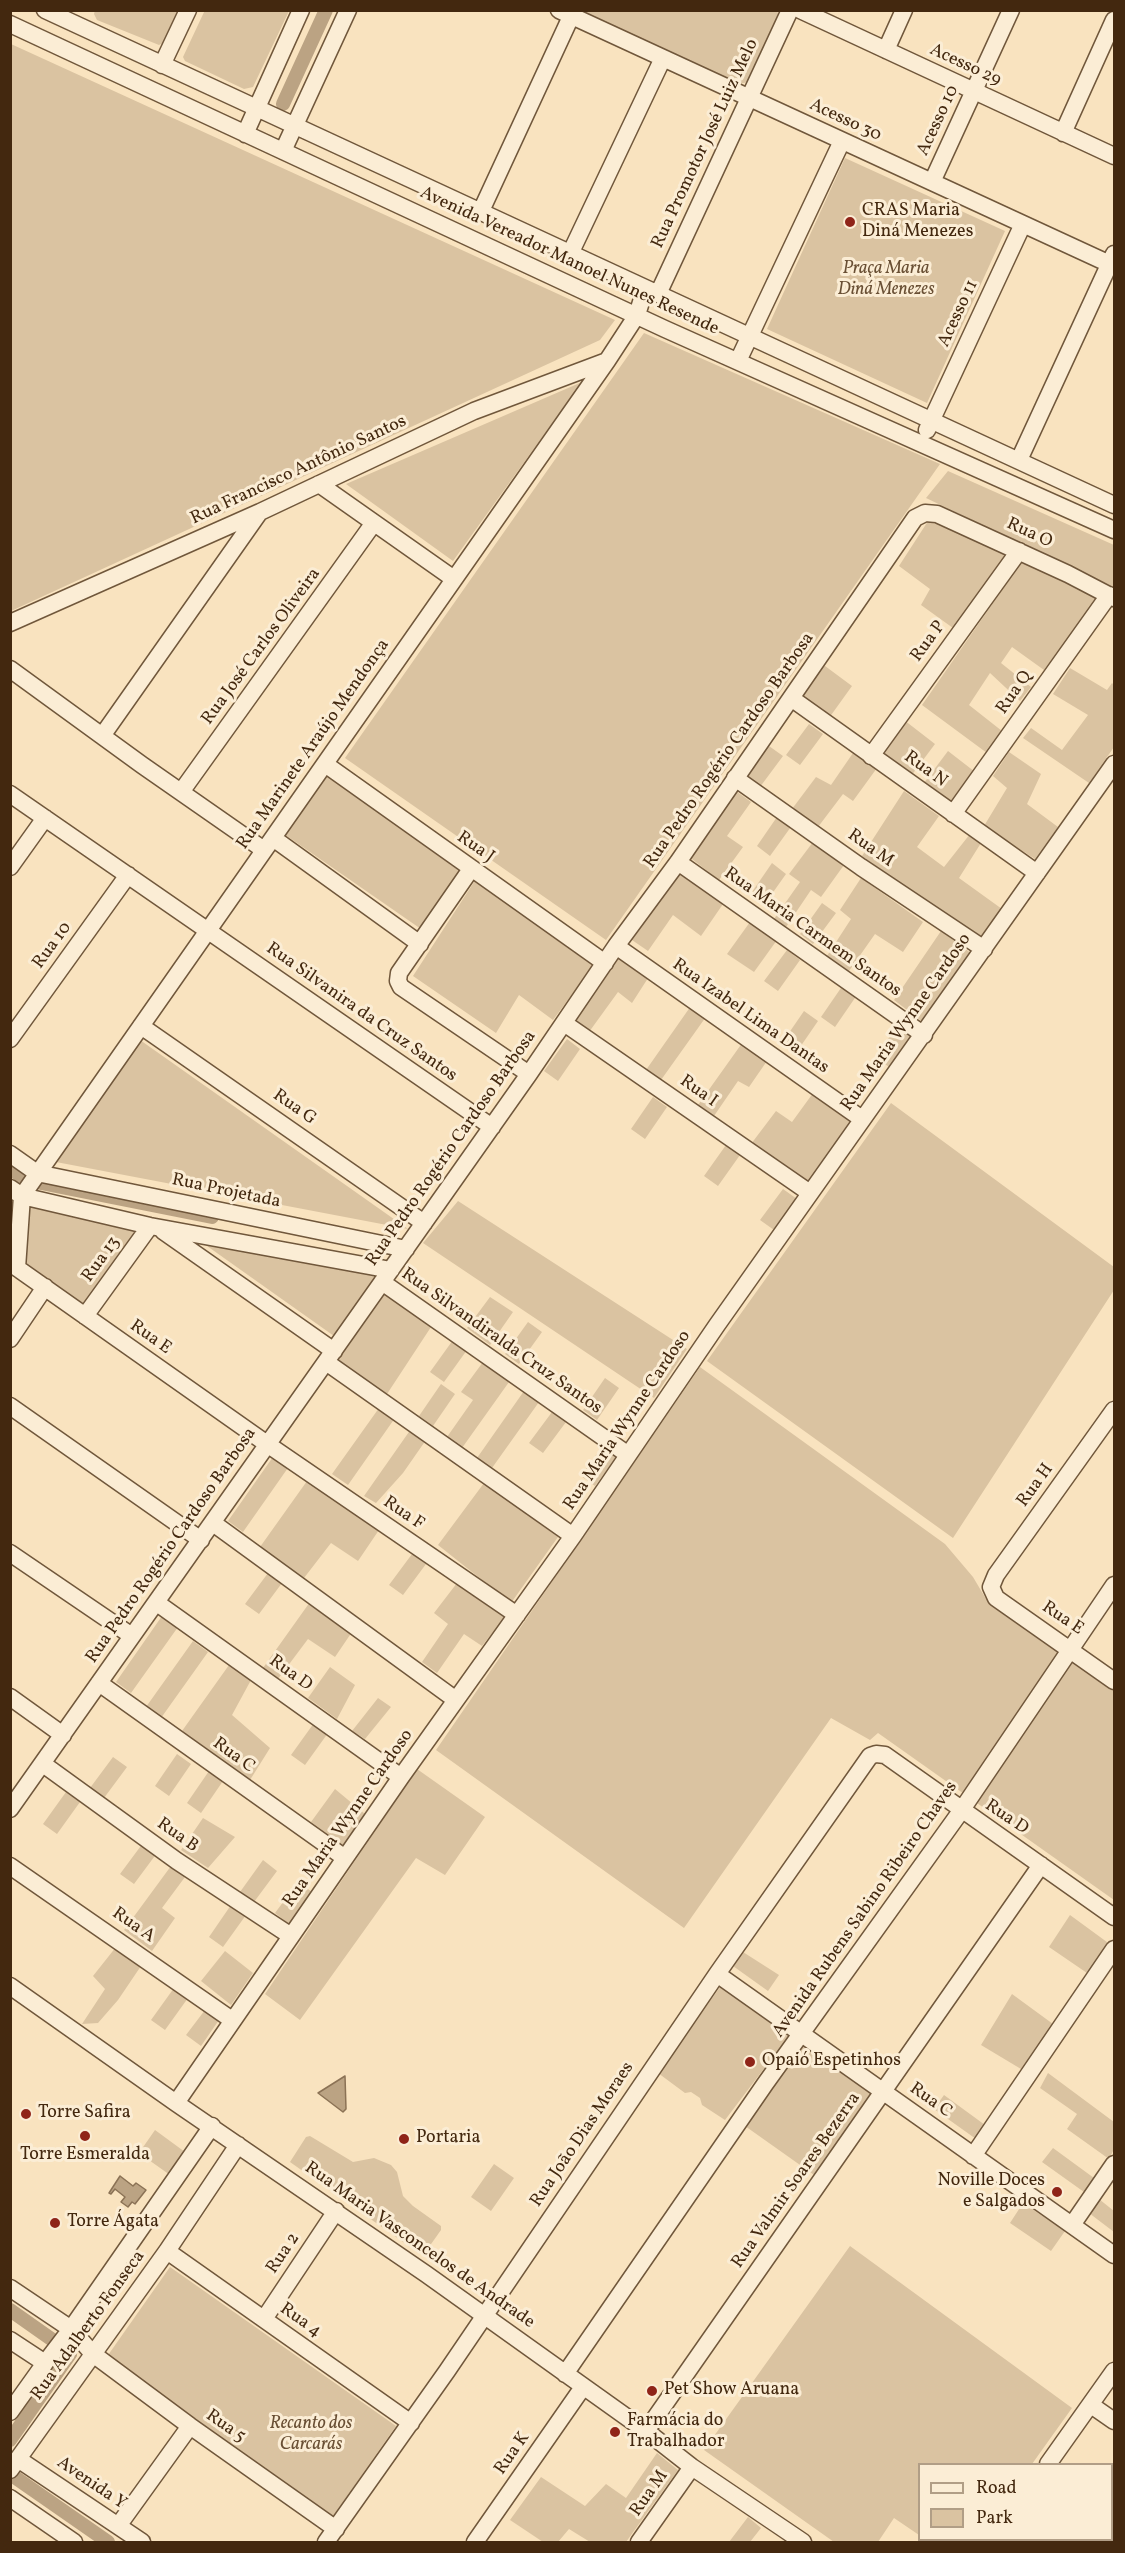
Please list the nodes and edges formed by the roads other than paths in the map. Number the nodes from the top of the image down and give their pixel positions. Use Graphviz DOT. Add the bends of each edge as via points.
graph roads {
  1 [pos="45,10"];
  2 [pos="188,10"];
  3 [pos="301,10"];
  4 [pos="348,10"];
  5 [pos="789,10"];
  6 [pos="800,10"];
  7 [pos="904,10"];
  8 [pos="1011,10"];
  9 [pos="568,12"];
  10 [pos="75,17"];
  11 [pos="1114,20"];
  12 [pos="10,24"];
  13 [pos="886,50"];
  14 [pos="663,58"];
  15 [pos="162,65"];
  16 [pos="974,91"];
  17 [pos="749,98"];
  18 [pos="256,108"];
  19 [pos="294,125"];
  20 [pos="1063,133"];
  21 [pos="245,134"];
  22 [pos="842,141"];
  23 [pos="283,151"];
  24 [pos="1114,156"];
  25 [pos="932,182"];
  26 [pos="481,211"];
  27 [pos="1023,224"];
  28 [pos="570,254"];
  29 [pos="1113,261"];
  30 [pos="652,292"];
  31 [pos="637,315"];
  32 [pos="749,337"];
  33 [pos="608,361"];
  34 [pos="738,361"];
  35 [pos="931,420"];
  36 [pos="921,443"];
  37 [pos="1019,460"];
  38 [pos="319,484"];
  39 [pos="1112,498"];
  40 [pos="260,512"];
  41 [pos="925,513"];
  42 [pos="373,524"];
  43 [pos="1114,530"];
  44 [pos="1019,551"];
  45 [pos="454,579"];
  46 [pos="1112,596"];
  47 [pos="10,623"];
  48 [pos="10,669"];
  49 [pos="791,699"];
  50 [pos="102,736"];
  51 [pos="871,756"];
  52 [pos="325,764"];
  53 [pos="1114,764"];
  54 [pos="735,778"];
  55 [pos="181,792"];
  56 [pos="10,794"];
  57 [pos="953,814"];
  58 [pos="45,818"];
  59 [pos="268,844"];
  60 [pos="678,862"];
  61 [pos="10,867"];
  62 [pos="471,869"];
  63 [pos="1037,873"];
  64 [pos="128,875"];
  65 [pos="208,931"];
  66 [pos="420,945"];
  67 [pos="616,946"];
  68 [pos="984,949"];
  69 [pos="605,963"];
  70 [pos="564,1023"];
  71 [pos="141,1026"];
  72 [pos="924,1035"];
  73 [pos="10,1039"];
  74 [pos="529,1074"];
  75 [pos="862,1119"];
  76 [pos="492,1127"];
  77 [pos="10,1154"];
  78 [pos="37,1173"];
  79 [pos="16,1192"];
  80 [pos="810,1193"];
  81 [pos="424,1223"];
  82 [pos="154,1227"];
  83 [pos="406,1249"];
  84 [pos="14,1265"];
  85 [pos="386,1276"];
  86 [pos="45,1287"];
  87 [pos="85,1316"];
  88 [pos="10,1339"];
  89 [pos="330,1357"];
  90 [pos="10,1406"];
  91 [pos="1114,1410"];
  92 [pos="267,1444"];
  93 [pos="627,1454"];
  94 [pos="213,1523"];
  95 [pos="573,1536"];
  96 [pos="201,1540"];
  97 [pos="10,1552"];
  98 [pos="1114,1585"];
  99 [pos="992,1587"];
  100 [pos="157,1603"];
  101 [pos="517,1615"];
  102 [pos="132,1636"];
  103 [pos="1070,1648"];
  104 [pos="1114,1681"];
  105 [pos="99,1683"];
  106 [pos="10,1697"];
  107 [pos="456,1700"];
  108 [pos="63,1735"];
  109 [pos="876,1754"];
  110 [pos="43,1764"];
  111 [pos="401,1777"];
  112 [pos="10,1809"];
  113 [pos="961,1811"];
  114 [pos="345,1858"];
  115 [pos="1041,1865"];
  116 [pos="10,1866"];
  117 [pos="1114,1917"];
  118 [pos="291,1936"];
  119 [pos="1114,1949"];
  120 [pos="717,1974"];
  121 [pos="10,1986"];
  122 [pos="232,2020"];
  123 [pos="801,2034"];
  124 [pos="883,2092"];
  125 [pos="176,2103"];
  126 [pos="212,2126"];
  127 [pos="238,2145"];
  128 [pos="973,2156"];
  129 [pos="1114,2164"];
  130 [pos="336,2211"];
  131 [pos="1072,2225"];
  132 [pos="167,2251"];
  133 [pos="1114,2255"];
  134 [pos="10,2288"];
  135 [pos="484,2315"];
  136 [pos="264,2319"];
  137 [pos="71,2330"];
  138 [pos="10,2340"];
  139 [pos="93,2354"];
  140 [pos="45,2363"];
  141 [pos="1114,2371"];
  142 [pos="565,2374"];
  143 [pos="583,2387"];
  144 [pos="1091,2404"];
  145 [pos="10,2412"];
  146 [pos="1114,2421"];
  147 [pos="411,2423"];
  148 [pos="190,2426"];
  149 [pos="646,2431"];
  150 [pos="1049,2463"];
  151 [pos="14,2464"];
  152 [pos="692,2467"];
  153 [pos="10,2498"];
  154 [pos="118,2526"];
  155 [pos="331,2536"];
  156 [pos="74,2542"];
  157 [pos="142,2542"];
  158 [pos="476,2542"];
  159 [pos="639,2542"];
  160 [pos="800,2542"];
  1 -- 10 [label="street, Avenida Vereador Manoel Nunes Resende"];
  2 -- 15 [label="street"];
  3 -- 18 [label="street"];
  4 -- 19 [label="street"];
  5 -- 17 [label="street, Rua Promotor José Luiz Melo"];
  6 -- 13 [label="street, Acesso 29"];
  7 -- 13 [label="street"];
  8 -- 16 [label="street, Acesso 10"];
  9 -- 14 [label="street, Acesso 30"];
  9 -- 26 [label="street"];
  10 -- 15 [label="street, Avenida Vereador Manoel Nunes Resende"];
  11 -- 20 [label="street"];
  12 -- 21 [label="street, Avenida Vereador Manoel Nunes Resende"];
  13 -- 16 [label="street, Acesso 29"];
  14 -- 17 [label="street, Acesso 30"];
  14 -- 28 [label="street"];
  15 -- 18 [label="street, Avenida Vereador Manoel Nunes Resende"];
  16 -- 20 [label="street, Acesso 29"];
  16 -- 25 [label="street, Acesso 10"];
  17 -- 22 [label="street, Acesso 30"];
  17 -- 30 [label="street, Rua Promotor José Luiz Melo"];
  18 -- 19 [label="street, Avenida Vereador Manoel Nunes Resende"];
  18 -- 21 [label="street"];
  19 -- 23 [label="street"];
  19 -- 26 [label="street, Avenida Vereador Manoel Nunes Resende"];
  20 -- 24 [label="street, Acesso 29"];
  21 -- 23 [label="street, Avenida Vereador Manoel Nunes Resende"];
  22 -- 25 [label="street, Acesso 30"];
  22 -- 32 [label="street"];
  23 -- 31 [label="street, Avenida Vereador Manoel Nunes Resende"];
  25 -- 27 [label="street, Acesso 30"];
  26 -- 28 [label="street, Avenida Vereador Manoel Nunes Resende"];
  27 -- 29 [label="street, Acesso 30"];
  27 -- 35 [label="street, Acesso 11"];
  28 -- 30 [label="street, Avenida Vereador Manoel Nunes Resende"];
  29 -- 37 [label="street"];
  30 -- 31 [label="street, Rua Promotor José Luiz Melo"];
  30 -- 32 [label="street, Avenida Vereador Manoel Nunes Resende"];
  31 -- 33 [label="street, Rua Marinete Araújo Mendonça"];
  31 -- 34 [label="street, Avenida Vereador Manoel Nunes Resende"];
  32 -- 34 [label="street"];
  32 -- 35 [label="street, Avenida Vereador Manoel Nunes Resende"];
  33 -- 38 [label="street, Rua Francisco Antônio Santos" via="474,411"];
  33 -- 45 [label="street, Rua Marinete Araújo Mendonça"];
  34 -- 36 [label="street, Avenida Vereador Manoel Nunes Resende"];
  35 -- 36 [label="street, Acesso 11"];
  35 -- 37 [label="street, Avenida Vereador Manoel Nunes Resende"];
  36 -- 43 [label="street, Avenida Vereador Manoel Nunes Resende"];
  37 -- 39 [label="street, Avenida Vereador Manoel Nunes Resende"];
  38 -- 40 [label="street, Rua Francisco Antônio Santos"];
  38 -- 42 [label="street"];
  40 -- 47 [label="street, Rua Francisco Antônio Santos"];
  40 -- 50 [label="street"];
  41 -- 44 [label="street, Rua O" via="938,514"];
  41 -- 49 [label="street, Rua Pedro Rogério Cardoso Barbosa" via="915,518"];
  42 -- 45 [label="street"];
  42 -- 55 [label="street, Rua José Carlos Oliveira"];
  44 -- 46 [label="street, Rua O"];
  44 -- 51 [label="street, Rua P"];
  45 -- 52 [label="street, Rua Marinete Araújo Mendonça"];
  46 -- 57 [label="street, Rua Q"];
  48 -- 50 [label="street"];
  49 -- 51 [label="street, Rua N"];
  49 -- 54 [label="street, Rua Pedro Rogério Cardoso Barbosa"];
  50 -- 55 [label="street"];
  51 -- 57 [label="street, Rua N"];
  52 -- 59 [label="street, Rua Marinete Araújo Mendonça"];
  52 -- 62 [label="street, Rua J"];
  53 -- 63 [label="street, Rua Maria Wynne Cardoso"];
  54 -- 60 [label="street, Rua Pedro Rogério Cardoso Barbosa"];
  54 -- 68 [label="street, Rua M"];
  55 -- 59 [label="street"];
  56 -- 58 [label="street, Rua Silvanira da Cruz Santos"];
  57 -- 63 [label="street, Rua N"];
  58 -- 61 [label="street"];
  58 -- 64 [label="street, Rua Silvanira da Cruz Santos"];
  59 -- 65 [label="street, Rua Marinete Araújo Mendonça"];
  59 -- 66 [label="street"];
  60 -- 67 [label="street, Rua Pedro Rogério Cardoso Barbosa"];
  60 -- 72 [label="street, Rua Maria Carmem Santos"];
  62 -- 66 [label="street"];
  62 -- 69 [label="street, Rua J"];
  63 -- 68 [label="street, Rua Maria Wynne Cardoso"];
  64 -- 65 [label="street, Rua Silvanira da Cruz Santos"];
  64 -- 73 [label="street, Rua 10"];
  65 -- 71 [label="street, Rua Marinete Araújo Mendonça"];
  65 -- 76 [label="street, Rua Silvanira da Cruz Santos"];
  66 -- 74 [label="street" via="399,974 401,987"];
  67 -- 69 [label="street, Rua Pedro Rogério Cardoso Barbosa"];
  67 -- 75 [label="street, Rua Izabel Lima Dantas"];
  68 -- 72 [label="street, Rua Maria Wynne Cardoso"];
  69 -- 70 [label="street, Rua Pedro Rogério Cardoso Barbosa"];
  70 -- 74 [label="street, Rua Pedro Rogério Cardoso Barbosa"];
  70 -- 80 [label="street, Rua I"];
  71 -- 78 [label="street, Rua Marinete Araújo Mendonça"];
  71 -- 81 [label="street, Rua G"];
  72 -- 75 [label="street, Rua Maria Wynne Cardoso"];
  74 -- 76 [label="street, Rua Pedro Rogério Cardoso Barbosa"];
  75 -- 80 [label="street, Rua Maria Wynne Cardoso"];
  76 -- 81 [label="street, Rua Pedro Rogério Cardoso Barbosa"];
  77 -- 78 [label="street"];
  78 -- 79 [label="street, Rua Marinete Araújo Mendonça"];
  78 -- 83 [label="street, Rua Projetada"];
  79 -- 82 [label="street"];
  79 -- 84 [label="street"];
  80 -- 93 [label="street, Rua Maria Wynne Cardoso"];
  81 -- 83 [label="street, Rua Pedro Rogério Cardoso Barbosa"];
  82 -- 85 [label="street"];
  82 -- 87 [label="street, Rua 13"];
  82 -- 89 [label="street"];
  83 -- 85 [label="street, Rua Pedro Rogério Cardoso Barbosa"];
  84 -- 86 [label="street, Rua E"];
  85 -- 89 [label="street, Rua Pedro Rogério Cardoso Barbosa"];
  85 -- 93 [label="street, Rua Silvandiralda Cruz Santos"];
  86 -- 87 [label="street, Rua E"];
  86 -- 88 [label="street"];
  87 -- 92 [label="street, Rua E"];
  89 -- 92 [label="street, Rua Pedro Rogério Cardoso Barbosa"];
  89 -- 95 [label="street"];
  90 -- 96 [label="street"];
  91 -- 99 [label="street, Rua H" via="993,1578"];
  92 -- 94 [label="street, Rua Pedro Rogério Cardoso Barbosa"];
  92 -- 101 [label="street, Rua F"];
  93 -- 95 [label="street, Rua Maria Wynne Cardoso"];
  94 -- 96 [label="street, Rua Pedro Rogério Cardoso Barbosa"];
  94 -- 107 [label="street"];
  95 -- 101 [label="street, Rua Maria Wynne Cardoso"];
  96 -- 100 [label="street, Rua Pedro Rogério Cardoso Barbosa"];
  97 -- 102 [label="street"];
  98 -- 103 [label="street, Avenida Rubens Sabino Ribeiro Chaves"];
  99 -- 103 [label="street, Rua E" via="996,1598"];
  100 -- 102 [label="street, Rua Pedro Rogério Cardoso Barbosa"];
  100 -- 111 [label="street, Rua D"];
  101 -- 107 [label="street, Rua Maria Wynne Cardoso"];
  102 -- 105 [label="street, Rua Pedro Rogério Cardoso Barbosa"];
  103 -- 104 [label="street, Rua E"];
  103 -- 113 [label="street, Avenida Rubens Sabino Ribeiro Chaves"];
  105 -- 108 [label="street, Rua Pedro Rogério Cardoso Barbosa"];
  105 -- 114 [label="street, Rua C"];
  106 -- 108 [label="street"];
  107 -- 111 [label="street, Rua Maria Wynne Cardoso"];
  108 -- 110 [label="street, Rua Pedro Rogério Cardoso Barbosa"];
  109 -- 113 [label="street, Rua D" via="885,1755"];
  109 -- 120 [label="street, Rua João Dias Moraes" via="868,1758"];
  110 -- 112 [label="street, Rua Pedro Rogério Cardoso Barbosa"];
  110 -- 118 [label="street, Rua B" via="177,1861"];
  111 -- 114 [label="street, Rua Maria Wynne Cardoso"];
  113 -- 115 [label="street, Rua D"];
  113 -- 123 [label="street, Avenida Rubens Sabino Ribeiro Chaves"];
  114 -- 118 [label="street, Rua Maria Wynne Cardoso"];
  115 -- 117 [label="street, Rua D"];
  115 -- 124 [label="street, Rua Valmir Soares Bezerra"];
  116 -- 122 [label="street, Rua A"];
  118 -- 122 [label="street, Rua Maria Wynne Cardoso"];
  119 -- 128 [label="street"];
  120 -- 123 [label="street, Rua C"];
  120 -- 135 [label="street, Rua João Dias Moraes"];
  121 -- 125 [label="street, Rua Maria Vasconcelos de Andrade"];
  122 -- 125 [label="street, Rua Maria Wynne Cardoso"];
  123 -- 124 [label="street, Rua C"];
  123 -- 142 [label="street, Avenida Rubens Sabino Ribeiro Chaves"];
  124 -- 128 [label="street, Rua C"];
  124 -- 149 [label="street, Rua Valmir Soares Bezerra"];
  125 -- 126 [label="street, Rua Maria Vasconcelos de Andrade"];
  126 -- 127 [label="street, Rua Maria Vasconcelos de Andrade"];
  126 -- 137 [label="street"];
  127 -- 130 [label="street, Rua Maria Vasconcelos de Andrade"];
  127 -- 132 [label="street, Rua Adalberto Fonseca"];
  128 -- 131 [label="street, Rua C"];
  129 -- 131 [label="street"];
  130 -- 135 [label="street, Rua Maria Vasconcelos de Andrade"];
  130 -- 136 [label="street, Rua 2"];
  131 -- 133 [label="street, Rua C"];
  132 -- 136 [label="street, Rua 4"];
  132 -- 139 [label="street, Rua Adalberto Fonseca"];
  134 -- 137 [label="street, Rua 5"];
  135 -- 142 [label="street, Rua Maria Vasconcelos de Andrade"];
  135 -- 147 [label="street, Rua João Dias Moraes"];
  136 -- 147 [label="street, Rua 4"];
  137 -- 139 [label="street, Rua 5"];
  137 -- 140 [label="street"];
  138 -- 140 [label="street"];
  139 -- 148 [label="street, Rua 5"];
  139 -- 151 [label="street, Rua Adalberto Fonseca"];
  140 -- 145 [label="street"];
  141 -- 144 [label="street"];
  142 -- 143 [label="street, Rua Maria Vasconcelos de Andrade"];
  143 -- 149 [label="street, Rua Maria Vasconcelos de Andrade"];
  143 -- 158 [label="street, Rua K"];
  144 -- 146 [label="street"];
  144 -- 150 [label="street"];
  147 -- 155 [label="street, Rua João Dias Moraes"];
  148 -- 154 [label="street"];
  148 -- 155 [label="street, Rua 5"];
  149 -- 152 [label="street, Rua Maria Vasconcelos de Andrade"];
  151 -- 154 [label="street, Avenida Y"];
  152 -- 159 [label="street, Rua M"];
  152 -- 160 [label="street, Rua Maria Vasconcelos de Andrade"];
  153 -- 156 [label="street"];
  154 -- 157 [label="street, Avenida Y"];
}
